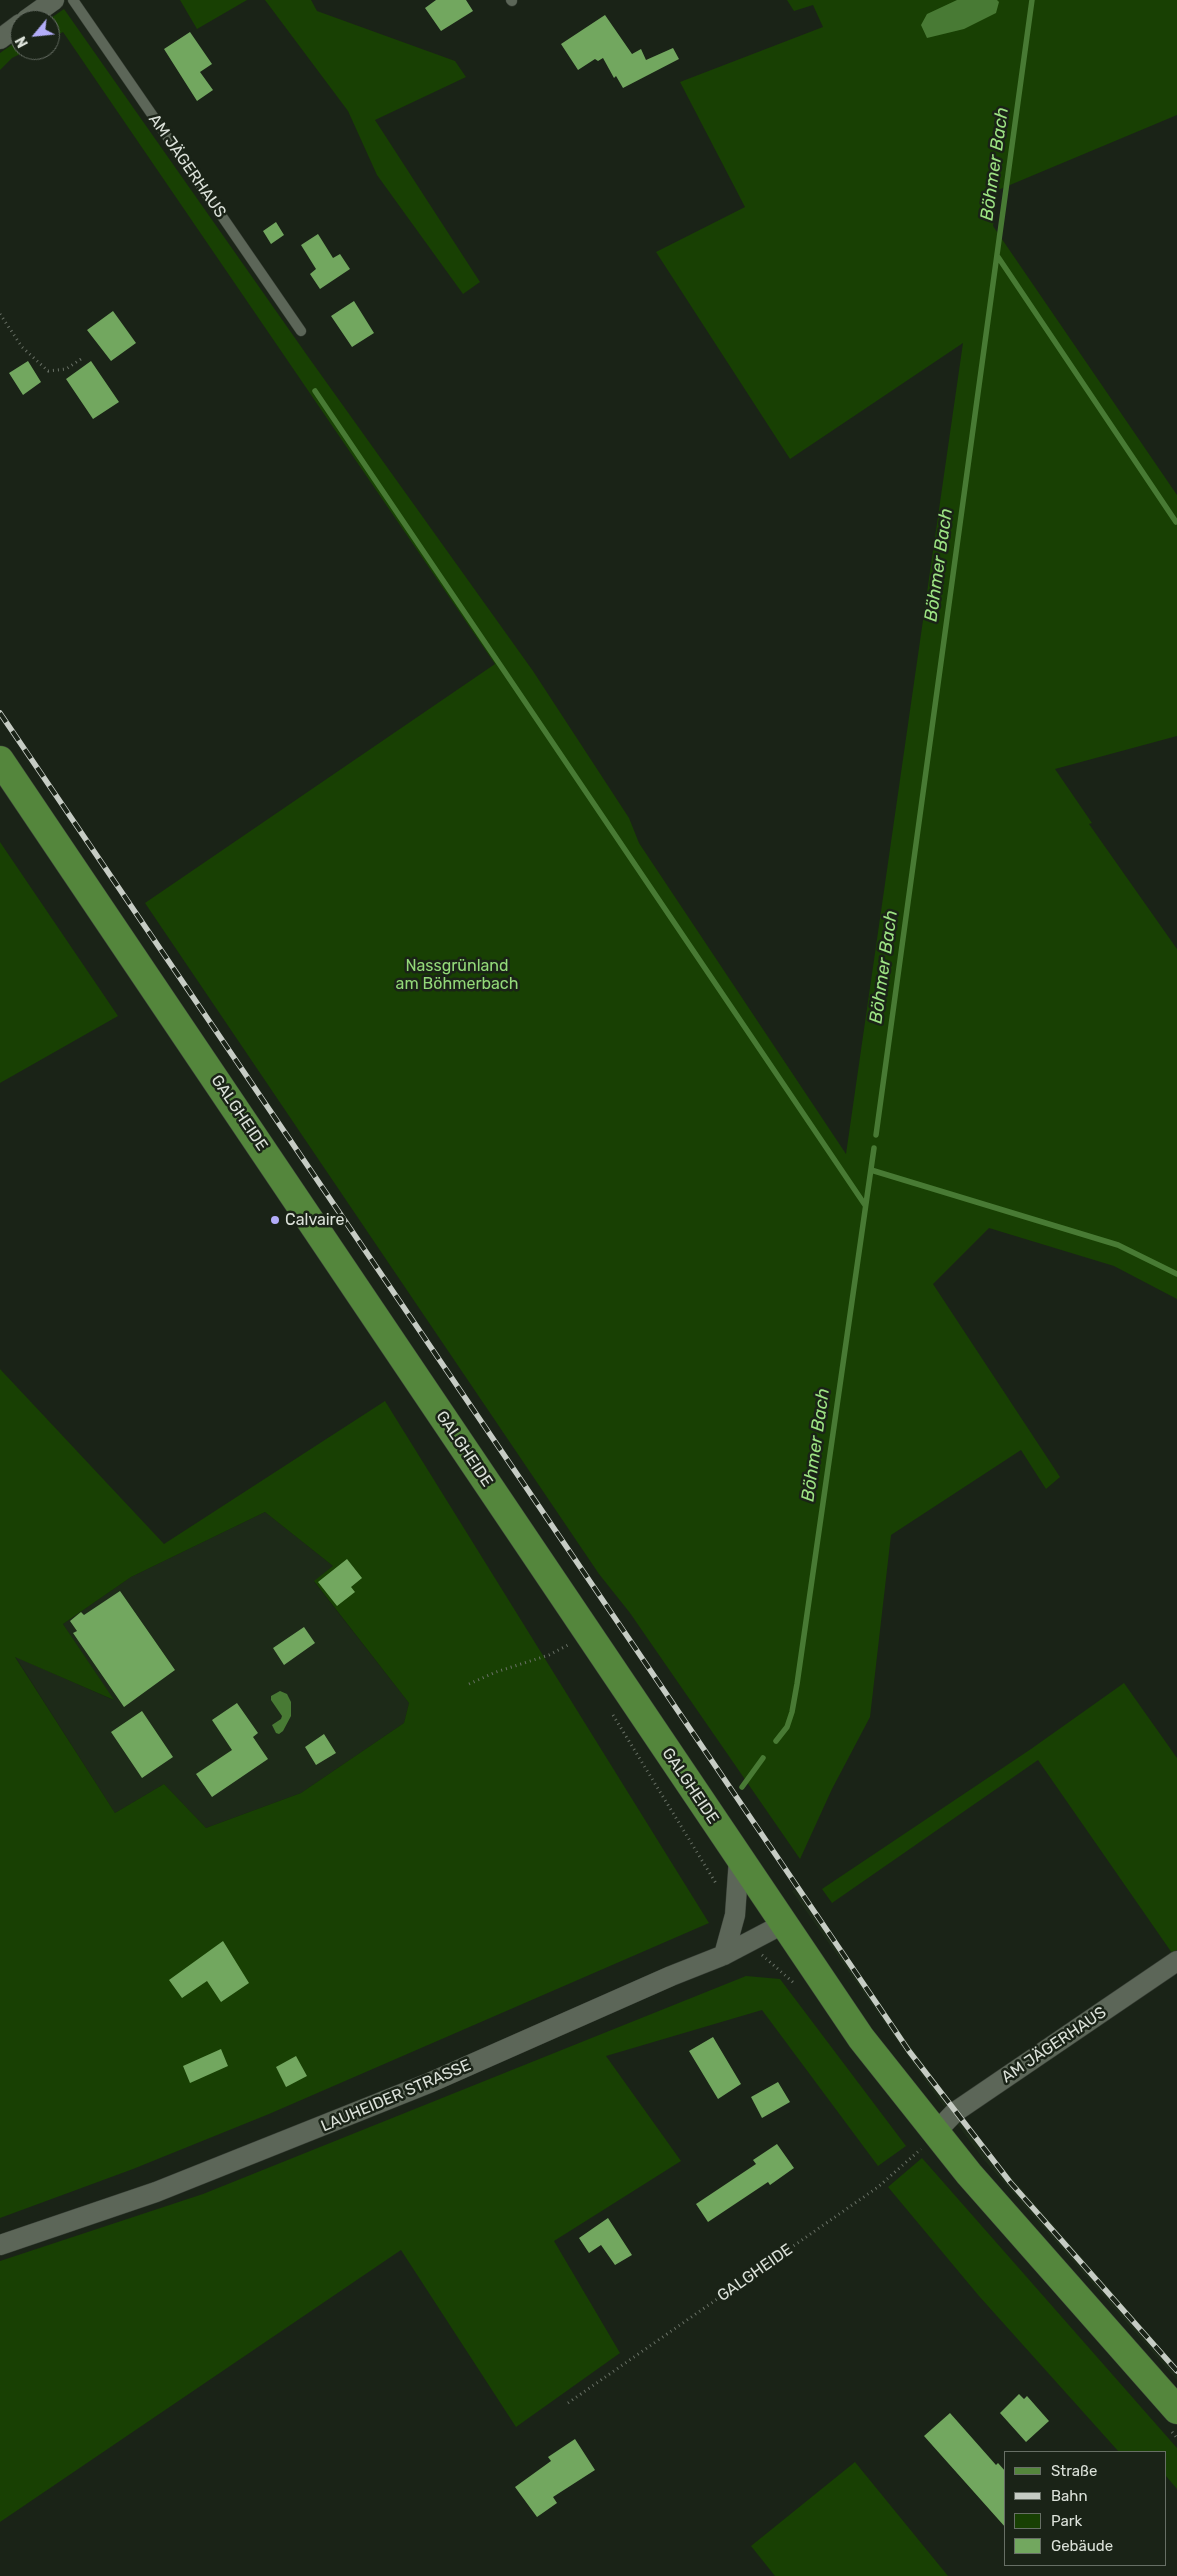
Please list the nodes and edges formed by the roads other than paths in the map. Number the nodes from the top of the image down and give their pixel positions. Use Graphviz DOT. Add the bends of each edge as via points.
graph roads {
  1 [pos="54,0"];
  2 [pos="73,0"];
  3 [pos="40,10"];
  4 [pos="301,331"];
  5 [pos="0,760"];
  6 [pos="739,1859"];
  7 [pos="783,1924"];
  8 [pos="724,1955"];
  9 [pos="1177,1961"];
  10 [pos="935,2133"];
  11 [pos="0,2245"];
  12 [pos="1177,2410"];
  1 -- 3 [label="street"];
  2 -- 4 [label="lane, AM JÄGERHAUS"];
  5 -- 6 [label="main road, GALGHEIDE"];
  6 -- 7 [label="main road, GALGHEIDE"];
  6 -- 8 [label="street" via="735,1915"];
  7 -- 8 [label="street, LAUHEIDER STRASSE"];
  7 -- 10 [label="main road, GALGHEIDE" via="861,2038"];
  8 -- 11 [label="street, LAUHEIDER STRASSE" via="277,2146 156,2192"];
  9 -- 10 [label="street, AM JÄGERHAUS" via="955,2112"];
  10 -- 12 [label="main road, GALGHEIDE"];
}
